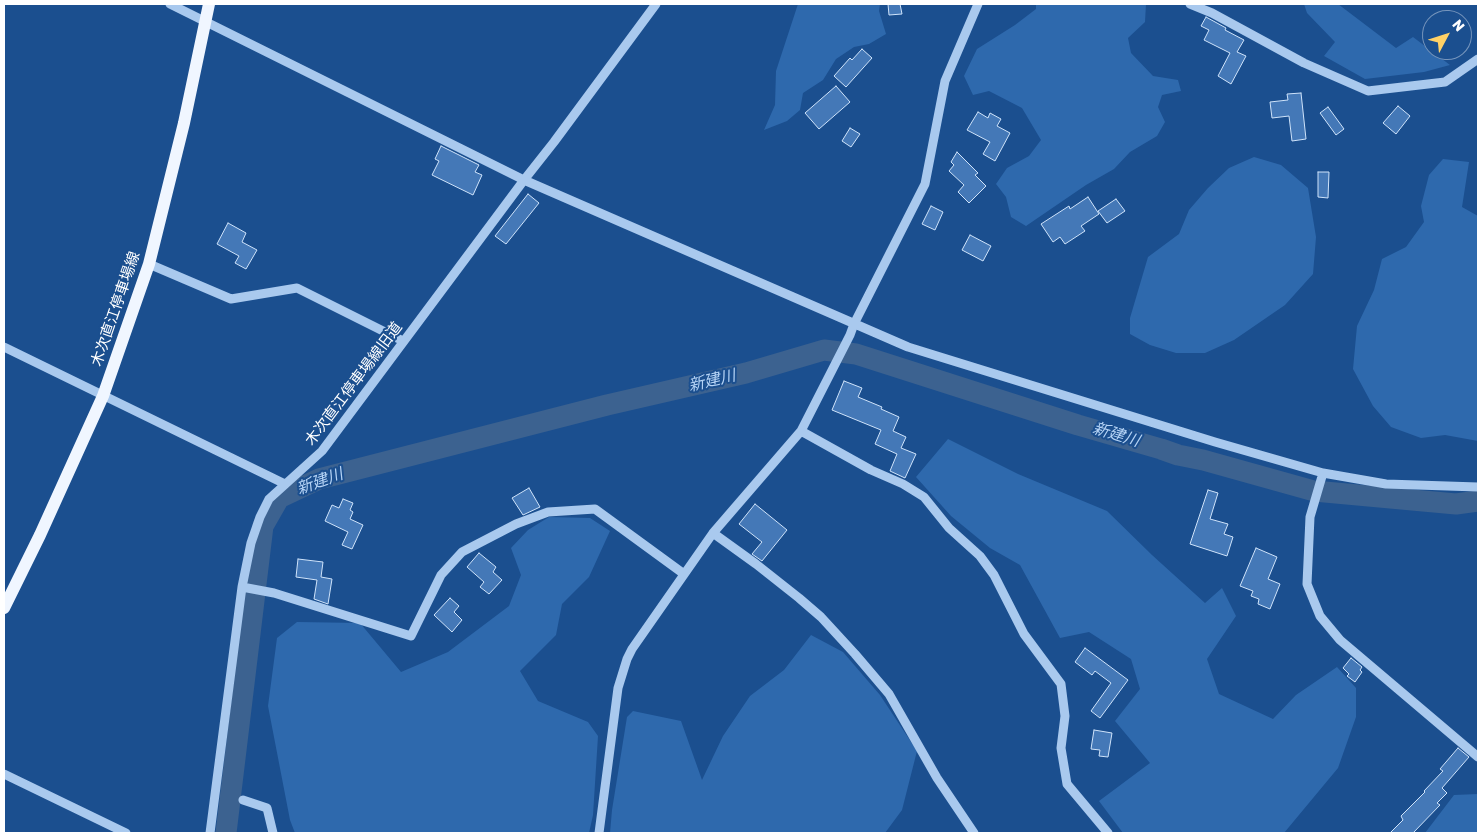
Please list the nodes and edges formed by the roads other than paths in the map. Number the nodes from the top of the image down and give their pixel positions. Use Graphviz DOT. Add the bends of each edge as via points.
graph roads {
  1 [pos="170,4"];
  2 [pos="208,4"];
  3 [pos="656,4"];
  4 [pos="978,4"];
  5 [pos="1190,4"];
  6 [pos="205,21"];
  7 [pos="1478,59"];
  8 [pos="524,180"];
  9 [pos="149,264"];
  10 [pos="854,324"];
  11 [pos="403,341"];
  12 [pos="4,347"];
  13 [pos="103,396"];
  14 [pos="801,431"];
  15 [pos="1322,476"];
  16 [pos="285,484"];
  17 [pos="1478,487"];
  18 [pos="713,533"];
  19 [pos="684,574"];
  20 [pos="242,587"];
  21 [pos="4,608"];
  22 [pos="1478,757"];
  23 [pos="4,774"];
  24 [pos="242,800"];
  25 [pos="126,833"];
  26 [pos="210,833"];
  27 [pos="273,833"];
  28 [pos="599,833"];
  29 [pos="974,833"];
  30 [pos="1108,833"];
  1 -- 6 [label="street"];
  2 -- 6 [label="main road, 木次直江停車場線"];
  3 -- 8 [label="street, 木次直江停車場線旧道"];
  4 -- 10 [label="street" via="945,81 924,184"];
  5 -- 7 [label="street" via="1368,92 1445,82"];
  6 -- 8 [label="street"];
  6 -- 9 [label="main road, 木次直江停車場線"];
  8 -- 10 [label="street"];
  8 -- 11 [label="street, 木次直江停車場線旧道"];
  9 -- 11 [label="street" via="231,298 297,288"];
  9 -- 13 [label="main road, 木次直江停車場線"];
  10 -- 14 [label="street"];
  10 -- 15 [label="street" via="908,347"];
  11 -- 16 [label="street, 木次直江停車場線旧道" via="322,451"];
  12 -- 13 [label="street"];
  13 -- 16 [label="street"];
  13 -- 21 [label="main road, 木次直江停車場線"];
  14 -- 18 [label="street"];
  14 -- 30 [label="street" via="924,497 949,528 980,556 994,575 1024,634 1061,684 1065,716 1061,748 1067,784"];
  15 -- 17 [label="street" via="1386,484"];
  15 -- 22 [label="street" via="1310,517 1307,584 1320,616 1340,640"];
  16 -- 20 [label="street, 木次直江停車場線旧道" via="269,499 260,517"];
  18 -- 19 [label="street"];
  18 -- 29 [label="street" via="821,616 855,654 889,694 937,778"];
  19 -- 20 [label="street" via="595,509 548,512 516,524 462,552 441,575 410,636 274,593"];
  19 -- 28 [label="street" via="627,660 618,688"];
  20 -- 26 [label="street, 木次直江停車場線旧道"];
  23 -- 25 [label="street"];
  24 -- 27 [label="street" via="268,808"];
}
